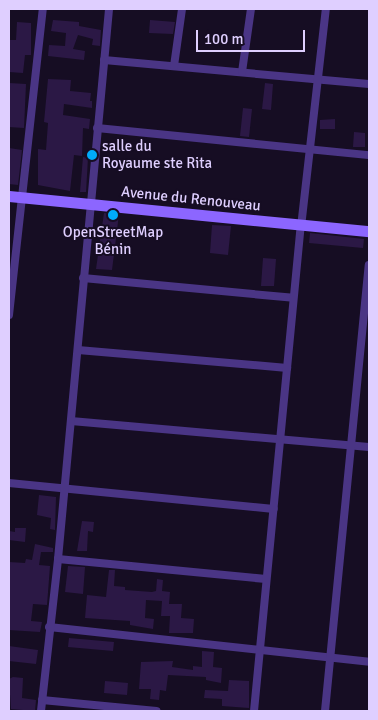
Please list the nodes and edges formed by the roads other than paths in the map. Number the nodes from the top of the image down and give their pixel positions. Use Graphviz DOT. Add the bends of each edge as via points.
graph roads {
  1 [pos="43,9"];
  2 [pos="109,9"];
  3 [pos="182,9"];
  4 [pos="251,9"];
  5 [pos="326,9"];
  6 [pos="104,60"];
  7 [pos="174,66"];
  8 [pos="242,72"];
  9 [pos="317,80"];
  10 [pos="369,84"];
  11 [pos="96,128"];
  12 [pos="310,148"];
  13 [pos="369,155"];
  14 [pos="9,196"];
  15 [pos="22,198"];
  16 [pos="90,203"];
  17 [pos="301,226"];
  18 [pos="369,231"];
  19 [pos="369,265"];
  20 [pos="83,278"];
  21 [pos="293,298"];
  22 [pos="9,315"];
  23 [pos="78,350"];
  24 [pos="287,368"];
  25 [pos="71,421"];
  26 [pos="282,439"];
  27 [pos="351,446"];
  28 [pos="369,448"];
  29 [pos="9,483"];
  30 [pos="64,490"];
  31 [pos="274,509"];
  32 [pos="58,559"];
  33 [pos="266,579"];
  34 [pos="50,627"];
  35 [pos="258,652"];
  36 [pos="330,660"];
  37 [pos="369,662"];
  38 [pos="42,700"];
  39 [pos="41,711"];
  40 [pos="156,711"];
  41 [pos="254,711"];
  42 [pos="325,711"];
  1 -- 15 [label="street"];
  2 -- 6 [label="street"];
  3 -- 7 [label="street"];
  4 -- 8 [label="street"];
  5 -- 9 [label="street"];
  6 -- 7 [label="street"];
  6 -- 11 [label="street"];
  7 -- 8 [label="street"];
  8 -- 9 [label="street"];
  9 -- 10 [label="street"];
  9 -- 12 [label="street"];
  11 -- 12 [label="street"];
  11 -- 16 [label="street"];
  12 -- 13 [label="street"];
  12 -- 17 [label="street"];
  14 -- 15 [label="main road, Avenue du Renouveau"];
  15 -- 16 [label="main road, Avenue du Renouveau"];
  15 -- 22 [label="street"];
  16 -- 17 [label="main road, Avenue du Renouveau"];
  16 -- 20 [label="street"];
  17 -- 18 [label="main road, Avenue du Renouveau"];
  17 -- 21 [label="street"];
  19 -- 27 [label="street"];
  20 -- 21 [label="street"];
  20 -- 23 [label="street"];
  21 -- 24 [label="street"];
  23 -- 24 [label="street"];
  23 -- 25 [label="street"];
  24 -- 26 [label="street"];
  25 -- 26 [label="street"];
  25 -- 30 [label="street"];
  26 -- 27 [label="street"];
  26 -- 31 [label="street"];
  27 -- 28 [label="street"];
  27 -- 36 [label="street"];
  29 -- 30 [label="street"];
  30 -- 31 [label="street"];
  30 -- 32 [label="street"];
  31 -- 33 [label="street"];
  32 -- 33 [label="street"];
  32 -- 34 [label="street"];
  33 -- 35 [label="street"];
  34 -- 35 [label="street"];
  34 -- 38 [label="street"];
  35 -- 36 [label="street"];
  35 -- 41 [label="street"];
  36 -- 37 [label="street"];
  36 -- 42 [label="street"];
  38 -- 39 [label="street"];
  38 -- 40 [label="street"];
}
